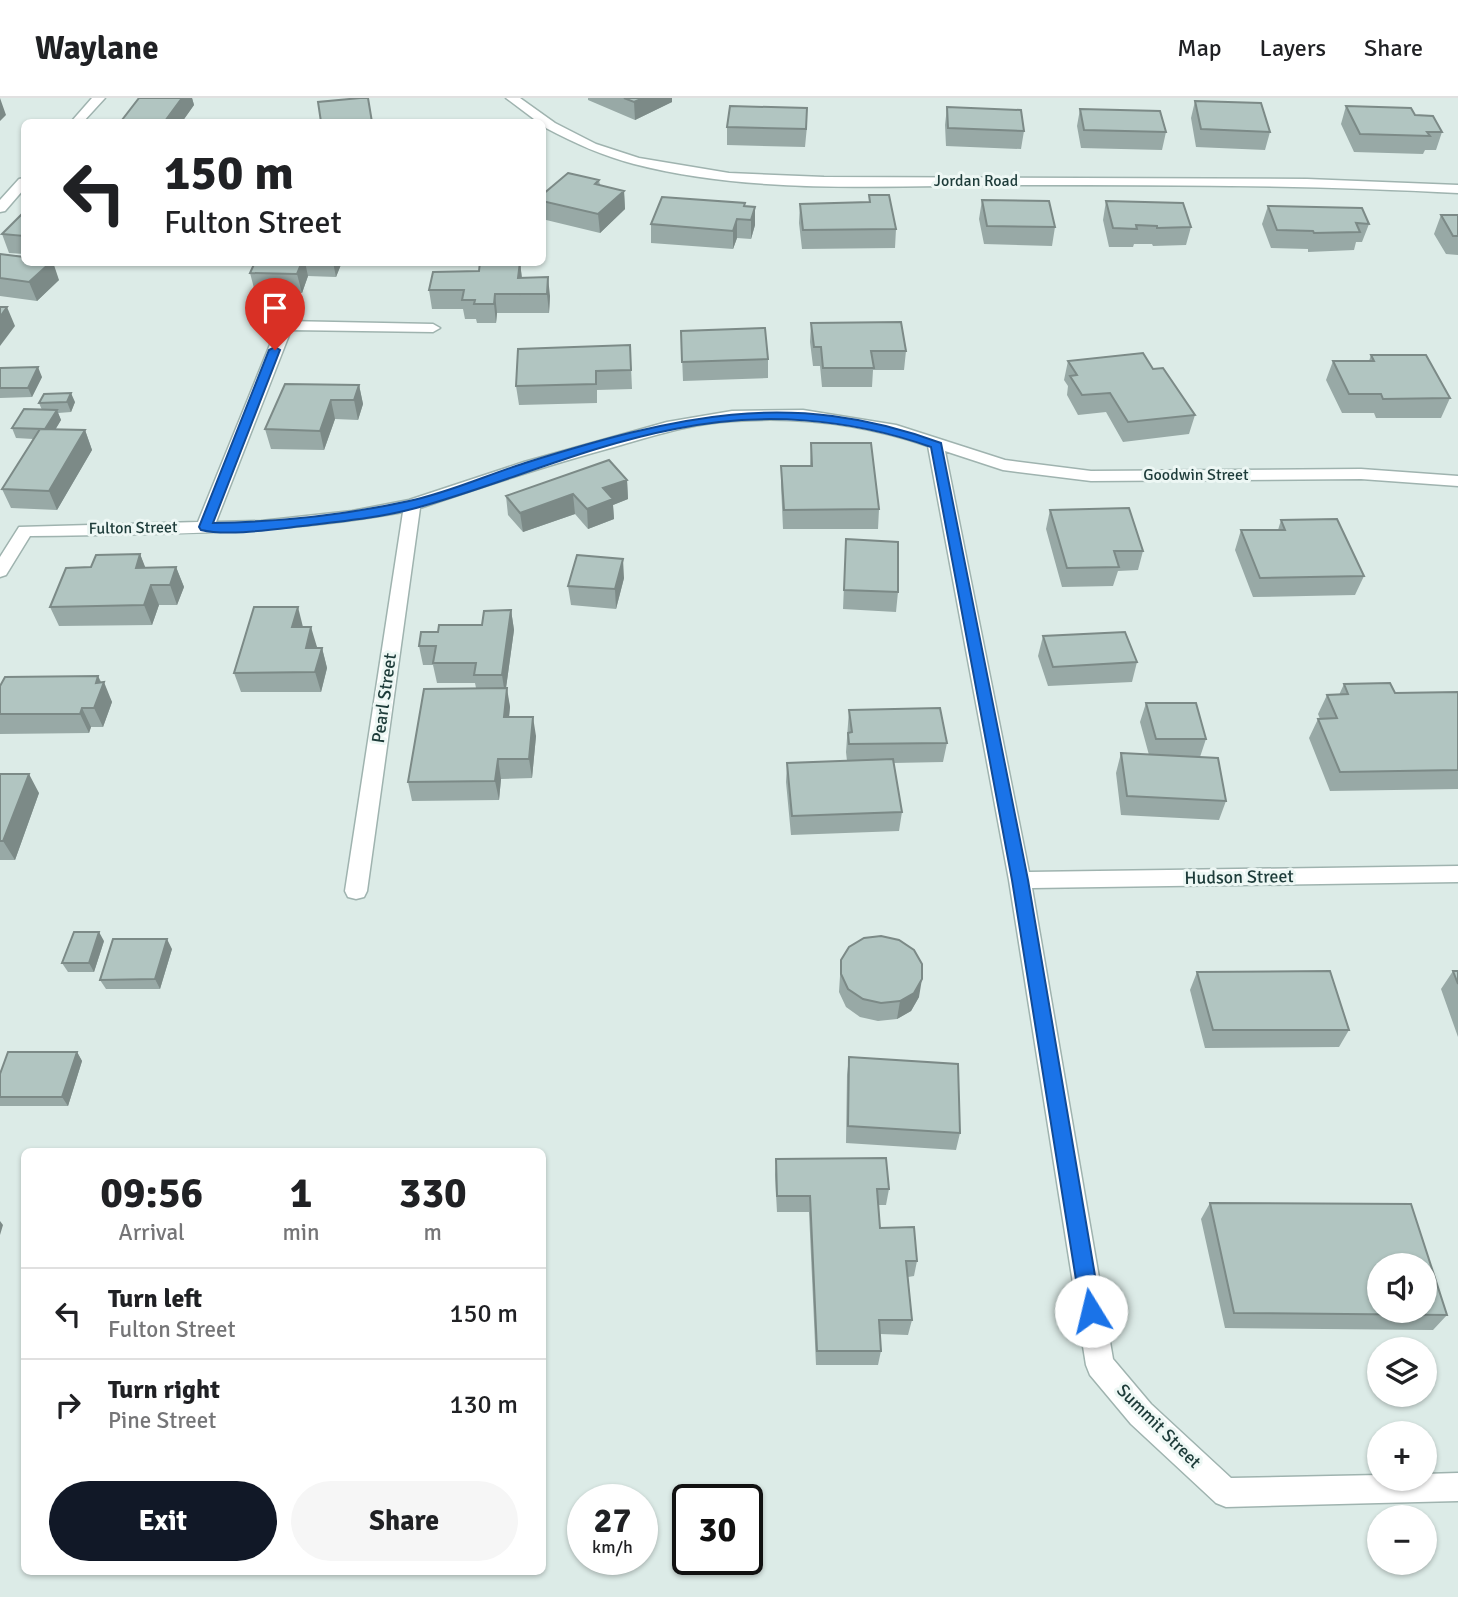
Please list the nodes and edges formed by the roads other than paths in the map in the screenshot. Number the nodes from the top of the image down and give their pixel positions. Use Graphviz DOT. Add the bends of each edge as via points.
graph roads {
  1 [pos="99,98"];
  2 [pos="512,98"];
  3 [pos="80,119"];
  4 [pos="537,119"];
  5 [pos="546,124"];
  6 [pos="21,185"];
  7 [pos="1458,189"];
  8 [pos="0,208"];
  9 [pos="433,328"];
  10 [pos="936,445"];
  11 [pos="1458,481"];
  12 [pos="412,505"];
  13 [pos="205,527"];
  14 [pos="0,571"];
  15 [pos="1458,874"];
  16 [pos="1020,880"];
  17 [pos="356,891"];
  18 [pos="1458,1487"];
  1 -- 3 [label="street"];
  2 -- 4 [label="street, Jordan Road"];
  5 -- 7 [label="street, Jordan Road" via="572,139 689,173 776,181 1267,182"];
  6 -- 8 [label="street"];
  9 -- 13 [label="street" via="285,325"];
  10 -- 11 [label="street, Goodwin Street" via="1003,465 1091,476 1361,474"];
  10 -- 12 [label="street, Fulton Street" via="896,430 803,415 732,416 673,425"];
  10 -- 16 [label="street, Summit Street"];
  12 -- 13 [label="street, Fulton Street" via="261,526"];
  12 -- 17 [label="street, Pearl Street"];
  13 -- 14 [label="street, Fulton Street" via="25,531"];
  15 -- 16 [label="street, Hudson Street"];
  16 -- 18 [label="street, Summit Street" via="1100,1365 1141,1414 1226,1493"];
}
